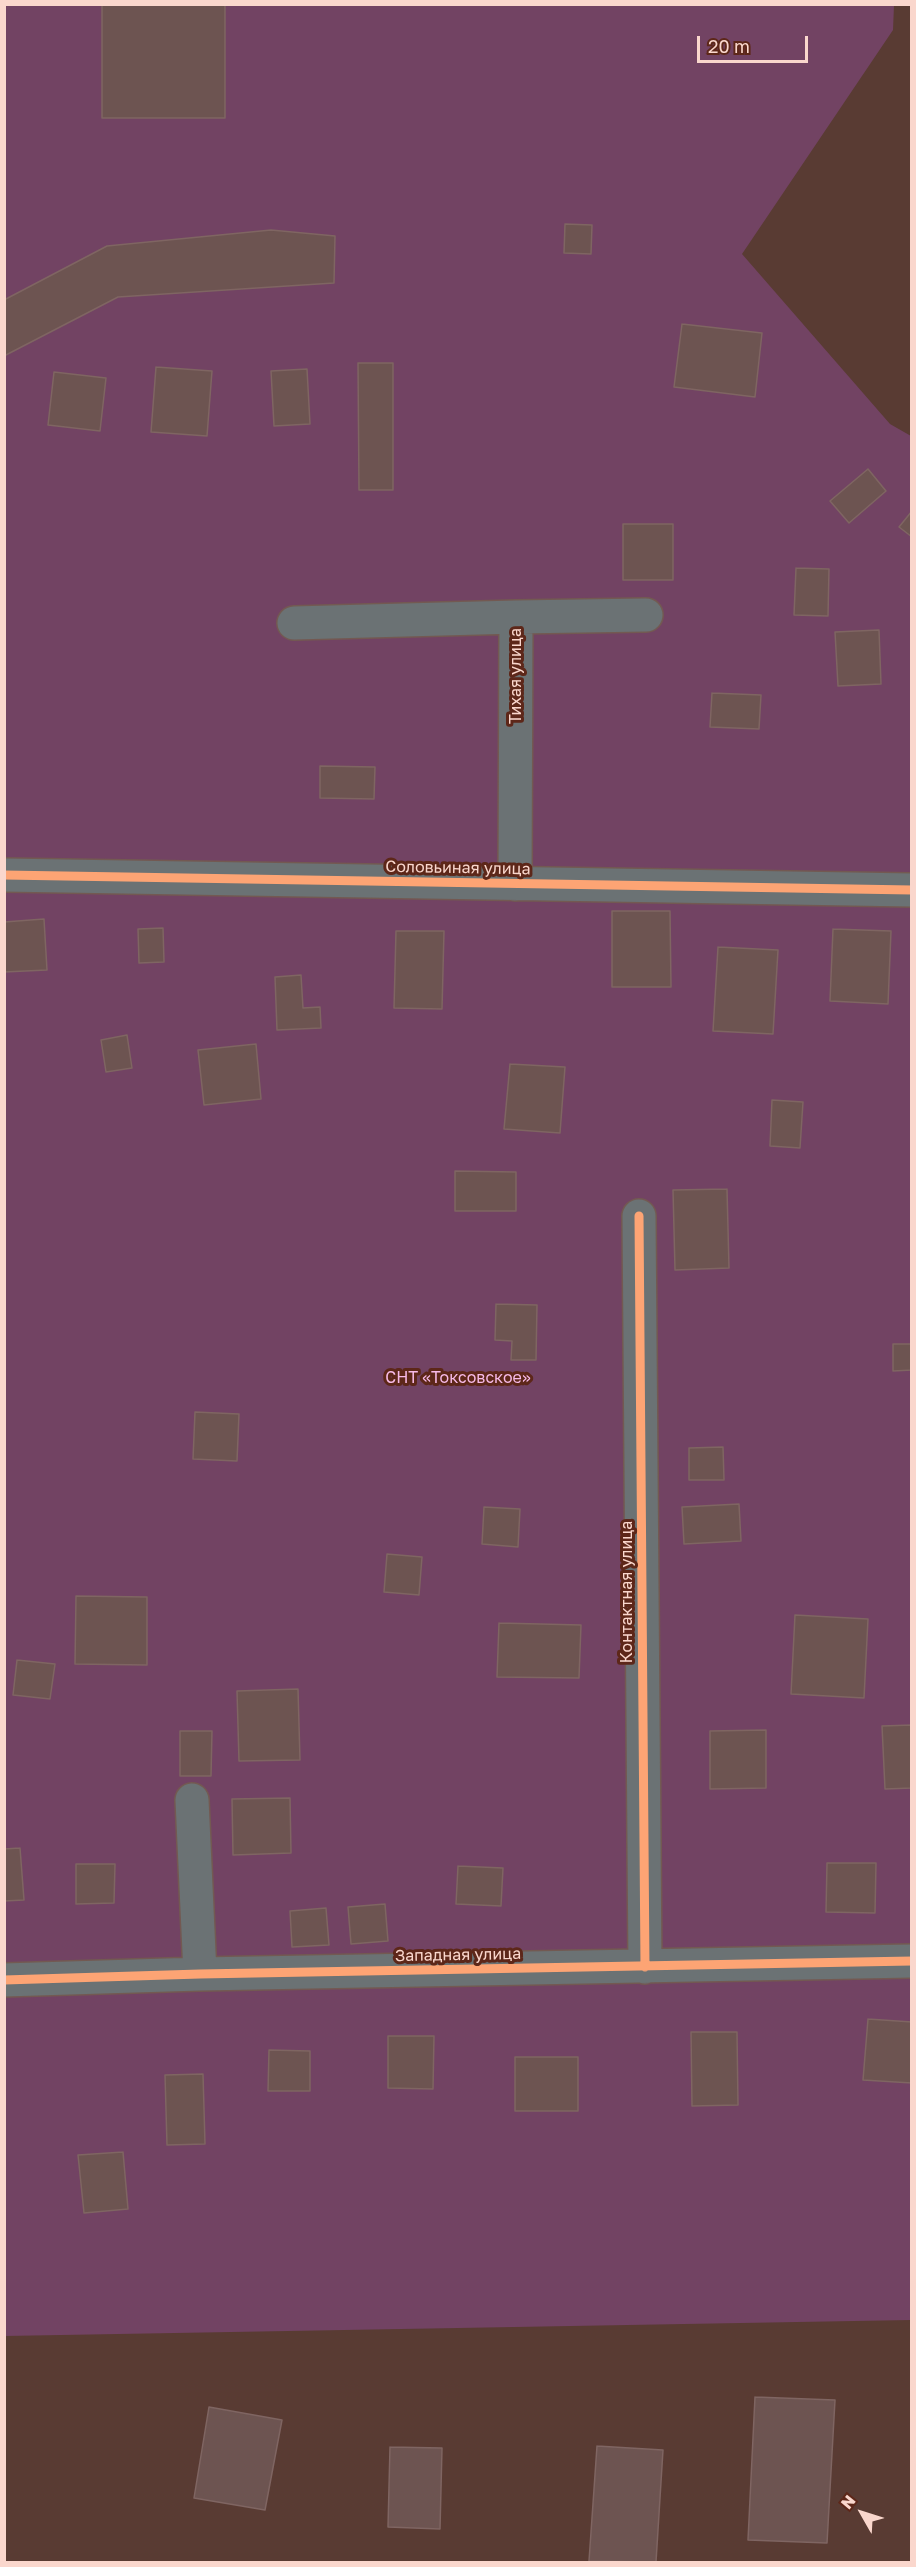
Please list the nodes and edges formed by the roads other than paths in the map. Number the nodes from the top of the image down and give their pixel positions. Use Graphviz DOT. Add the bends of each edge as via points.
graph roads {
  1 [pos="646,615"];
  2 [pos="516,617"];
  3 [pos="294,622"];
  4 [pos="4,876"];
  5 [pos="515,884"];
  6 [pos="912,890"];
  7 [pos="639,1216"];
  8 [pos="192,1800"];
  9 [pos="912,1961"];
  10 [pos="645,1967"];
  11 [pos="200,1974"];
  12 [pos="4,1980"];
  1 -- 2 [label="street"];
  2 -- 3 [label="street, Тихая улица"];
  2 -- 5 [label="street, Тихая улица"];
  4 -- 5 [label="street, Соловьиная улица"];
  5 -- 6 [label="street, Соловьиная улица"];
  7 -- 10 [label="street, Контактная улица"];
  8 -- 11 [label="street"];
  9 -- 10 [label="street, Западная улица"];
  10 -- 11 [label="street, Западная улица"];
  11 -- 12 [label="street, Западная улица"];
}
